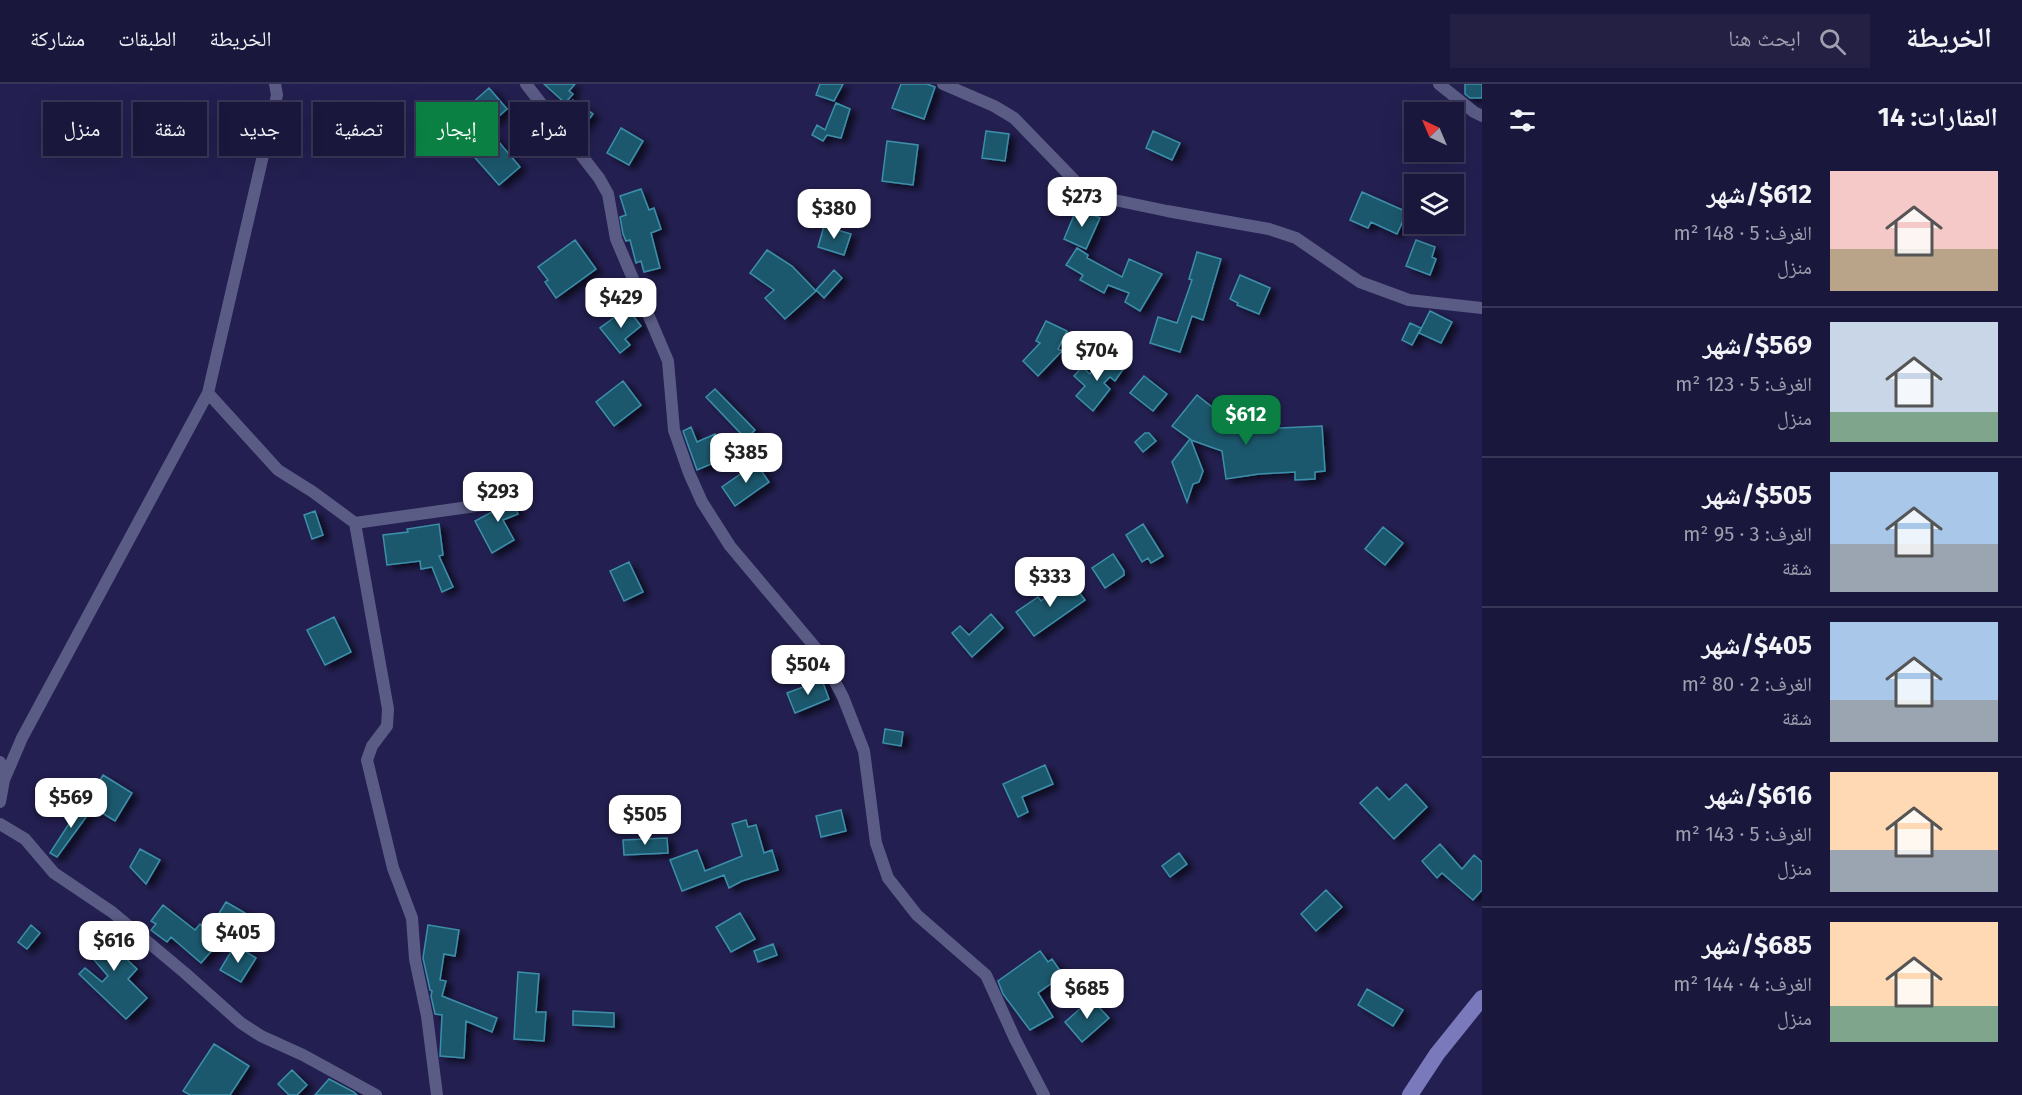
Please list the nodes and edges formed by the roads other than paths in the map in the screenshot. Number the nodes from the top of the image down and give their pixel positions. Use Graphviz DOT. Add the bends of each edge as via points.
graph roads {
  1 [pos="275,84"];
  2 [pos="526,84"];
  3 [pos="943,84"];
  4 [pos="1439,84"];
  5 [pos="1482,116"];
  6 [pos="1482,308"];
  7 [pos="208,393"];
  8 [pos="483,505"];
  9 [pos="355,523"];
  10 [pos="0,762"];
  11 [pos="4,780"];
  12 [pos="0,802"];
  13 [pos="0,824"];
  14 [pos="1482,998"];
  15 [pos="376,1095"];
  16 [pos="437,1095"];
  17 [pos="1044,1095"];
  18 [pos="1410,1095"];
  1 -- 7 [label="street" via="277,95"];
  2 -- 17 [label="street" via="608,194 616,238 668,361 675,430 702,502 729,546 820,653 843,697 864,751 876,843 888,878 917,915 986,975"];
  3 -- 6 [label="street" via="1014,118 1079,185 1104,198 1269,229 1296,238 1360,282 1409,300"];
  4 -- 5 [label="street"];
  7 -- 9 [label="street" via="278,470"];
  7 -- 11 [label="street" via="22,738"];
  8 -- 9 [label="street"];
  9 -- 16 [label="street" via="388,709 387,726 367,759 393,868 412,918"];
  10 -- 11 [label="street"];
  11 -- 12 [label="street"];
  13 -- 15 [label="street" via="25,839 54,873 112,912 241,1023"];
  14 -- 18 [label="street"];
}
